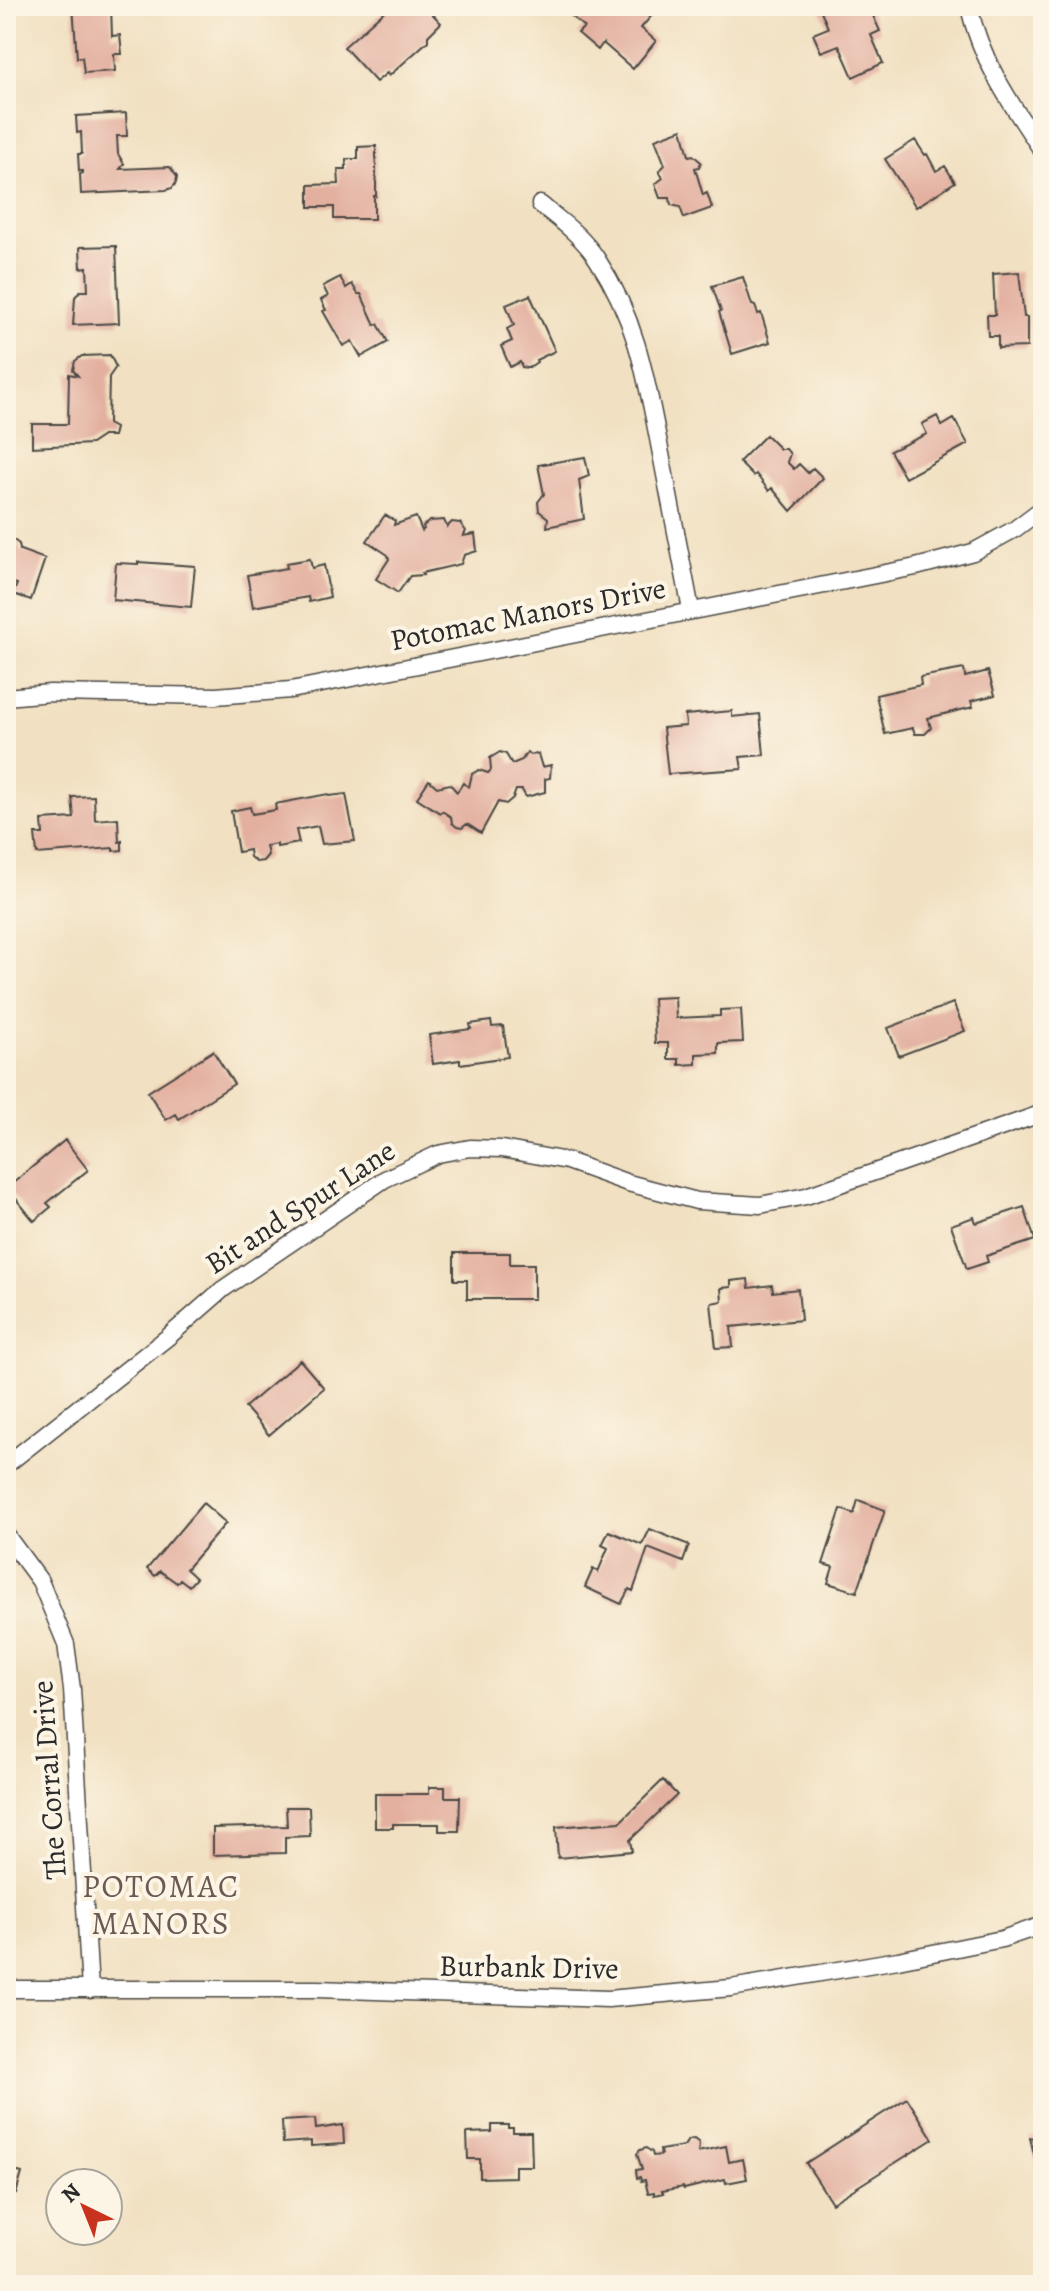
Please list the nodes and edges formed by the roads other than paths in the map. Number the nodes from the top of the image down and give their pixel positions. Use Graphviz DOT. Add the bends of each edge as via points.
graph roads {
  1 [pos="969,6"];
  2 [pos="1043,152"];
  3 [pos="540,204"];
  4 [pos="1043,508"];
  5 [pos="691,610"];
  6 [pos="6,697"];
  7 [pos="1043,1113"];
  8 [pos="6,1465"];
  9 [pos="6,1535"];
  10 [pos="1043,1925"];
  11 [pos="6,1989"];
  12 [pos="90,1990"];
  1 -- 2 [label="street" via="974,30 1005,94"];
  3 -- 5 [label="street" via="596,257 633,327"];
  4 -- 5 [label="street, Potomac Manors Drive" via="973,552"];
  5 -- 6 [label="street, Potomac Manors Drive" via="291,690 216,696"];
  7 -- 8 [label="street, Bit and Spur Lane" via="806,1196 760,1205 697,1201 567,1161 502,1149 438,1154 385,1179 223,1289"];
  9 -- 12 [label="street, The Corral Drive" via="40,1581 66,1644"];
  10 -- 12 [label="street, Burbank Drive" via="898,1960 731,1988 608,1999 317,1989"];
  11 -- 12 [label="street, Burbank Drive"];
}
